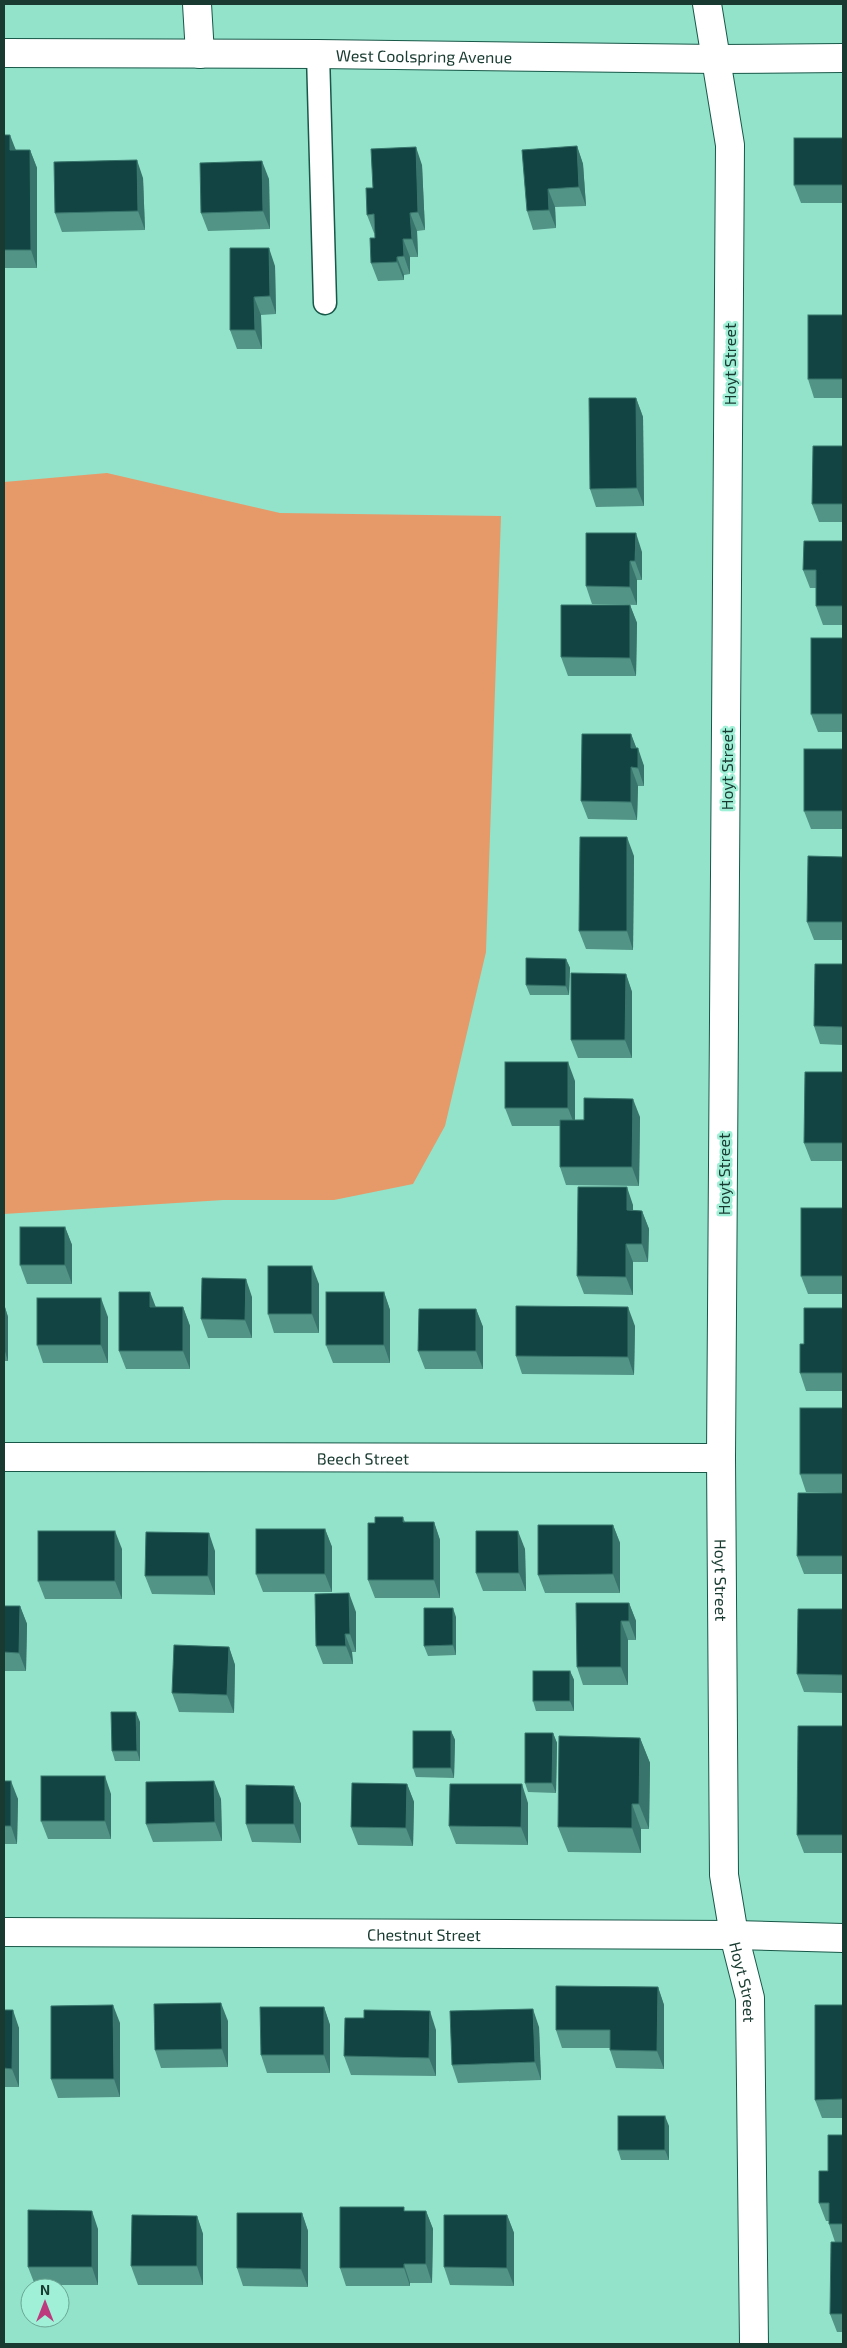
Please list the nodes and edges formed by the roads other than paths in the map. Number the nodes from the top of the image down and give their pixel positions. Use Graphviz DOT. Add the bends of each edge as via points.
graph roads {
  1 [pos="197,4"];
  2 [pos="707,4"];
  3 [pos="4,53"];
  4 [pos="200,54"];
  5 [pos="318,54"];
  6 [pos="843,58"];
  7 [pos="717,59"];
  8 [pos="325,304"];
  9 [pos="4,1457"];
  10 [pos="721,1458"];
  11 [pos="4,1932"];
  12 [pos="734,1935"];
  13 [pos="843,1938"];
  14 [pos="754,2344"];
  1 -- 4 [label="street"];
  2 -- 7 [label="street, Hoyt Street"];
  3 -- 4 [label="street, West Coolspring Avenue"];
  4 -- 5 [label="street, West Coolspring Avenue"];
  5 -- 7 [label="street, West Coolspring Avenue"];
  5 -- 8 [label="lane"];
  6 -- 7 [label="street, West Coolspring Avenue"];
  7 -- 10 [label="street, Hoyt Street" via="730,145"];
  9 -- 10 [label="street, Beech Street"];
  10 -- 12 [label="street, Hoyt Street" via="724,1875"];
  11 -- 12 [label="street, Chestnut Street"];
  12 -- 13 [label="street, Chestnut Street"];
  12 -- 14 [label="street, Hoyt Street" via="750,1998"];
}
